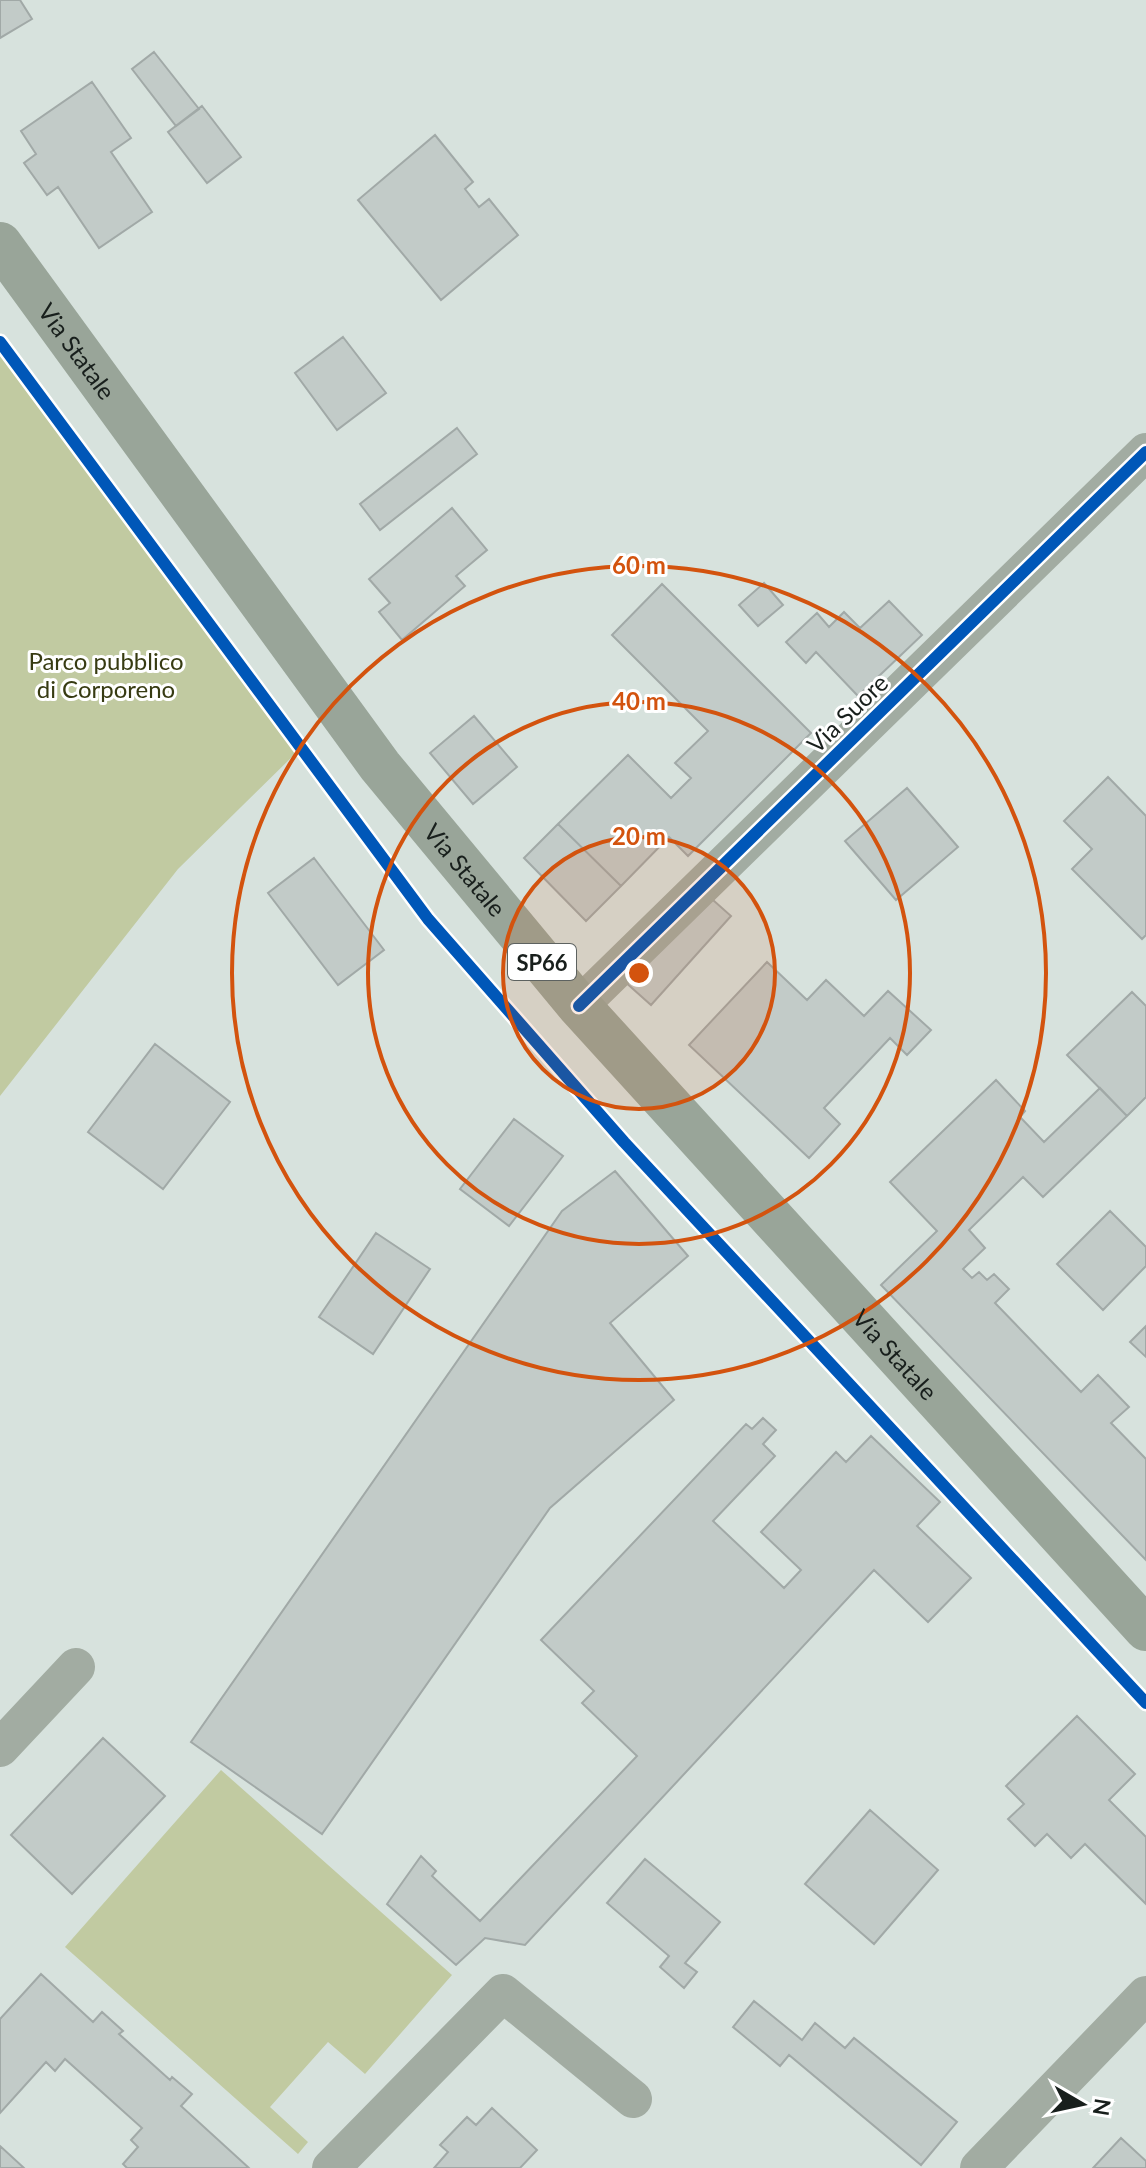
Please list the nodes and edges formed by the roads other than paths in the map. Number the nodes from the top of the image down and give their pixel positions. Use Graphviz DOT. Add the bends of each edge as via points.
graph roads {
  1 [pos="0,244"];
  2 [pos="1146,452"];
  3 [pos="579,1006"];
  4 [pos="1146,1629"];
  5 [pos="76,1667"];
  6 [pos="0,1748"];
  7 [pos="1146,1995"];
  8 [pos="633,2099"];
  9 [pos="331,2168"];
  10 [pos="979,2168"];
  1 -- 3 [label="main road, Via Statale / SP66" via="380,766"];
  2 -- 3 [label="street, Via Suore"];
  3 -- 4 [label="main road, Via Statale / SP66"];
  5 -- 6 [label="street"];
  7 -- 10 [label="street"];
  8 -- 9 [label="street" via="503,1993"];
}
